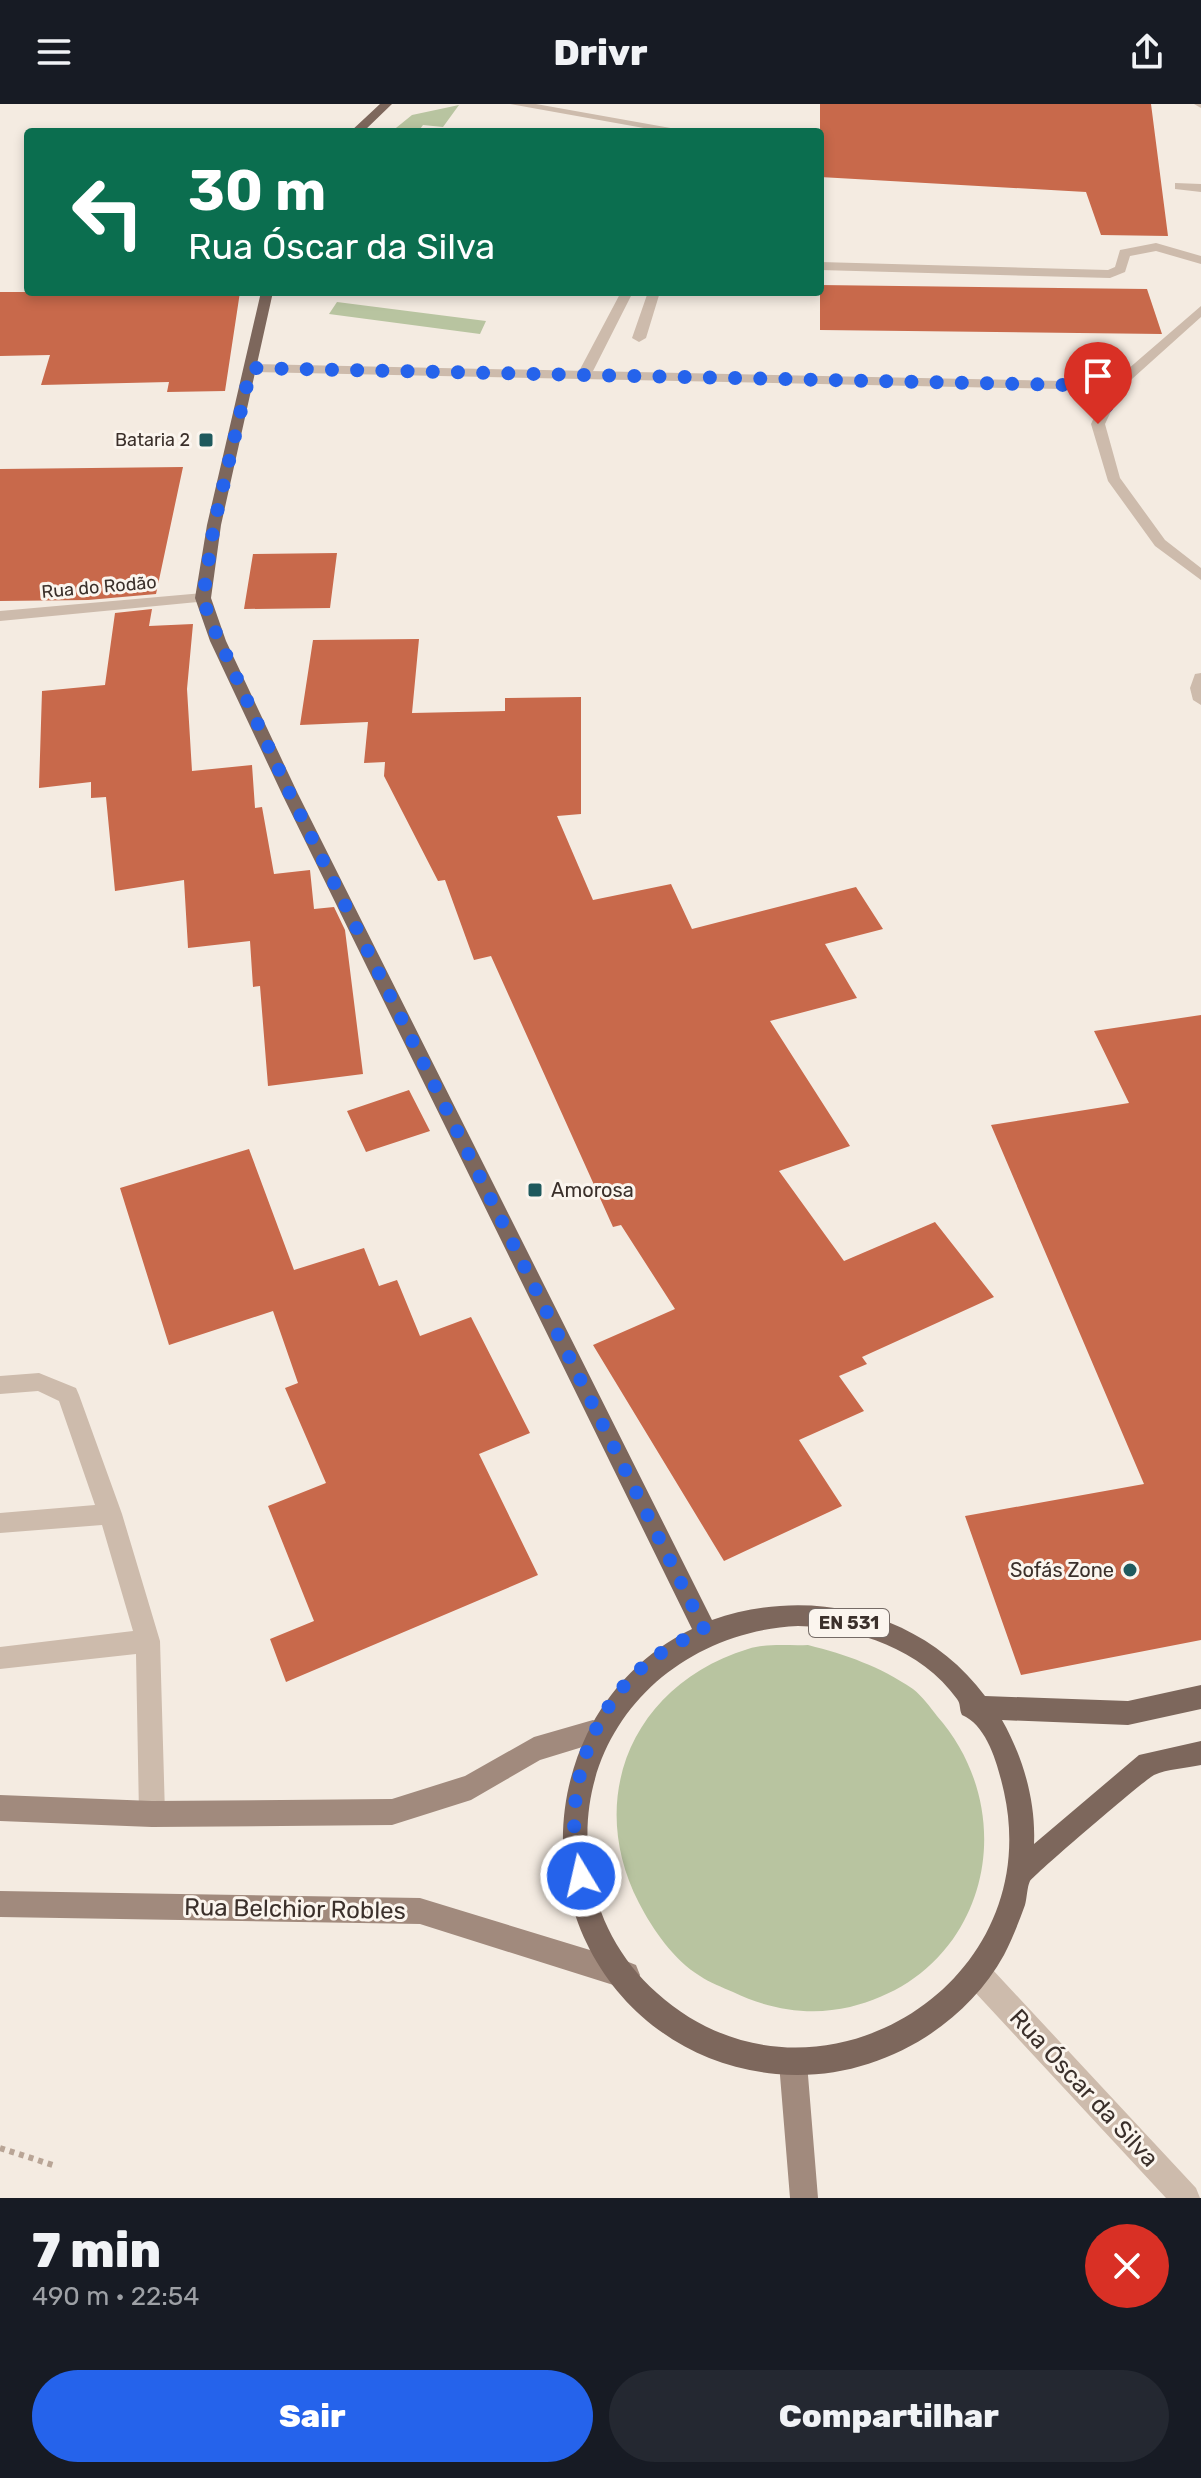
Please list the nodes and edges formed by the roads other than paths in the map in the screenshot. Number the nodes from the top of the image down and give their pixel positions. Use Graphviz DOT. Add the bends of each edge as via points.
graph roads {
  1 [pos="386,104"];
  2 [pos="516,104"];
  3 [pos="360,128"];
  4 [pos="663,128"];
  5 [pos="1179,186"];
  6 [pos="1201,188"];
  7 [pos="1201,260"];
  8 [pos="824,266"];
  9 [pos="266,296"];
  10 [pos="625,296"];
  11 [pos="653,296"];
  12 [pos="1201,310"];
  13 [pos="639,338"];
  14 [pos="251,368"];
  15 [pos="584,375"];
  16 [pos="1116,386"];
  17 [pos="1201,575"];
  18 [pos="203,598"];
  19 [pos="0,616"];
  20 [pos="1201,678"];
  21 [pos="1201,700"];
  22 [pos="0,1385"];
  23 [pos="110,1514"];
  24 [pos="0,1523"];
  25 [pos="704,1629"];
  26 [pos="148,1641"];
  27 [pos="0,1658"];
  28 [pos="1201,1697"];
  29 [pos="971,1707"];
  30 [pos="593,1732"];
  31 [pos="1201,1753"];
  32 [pos="0,1808"];
  33 [pos="152,1814"];
  34 [pos="1023,1871"];
  35 [pos="0,1904"];
  36 [pos="629,1976"];
  37 [pos="982,1979"];
  38 [pos="793,2063"];
  39 [pos="804,2198"];
  40 [pos="1186,2198"];
  1 -- 3 [label="main road"];
  2 -- 4 [label="street"];
  5 -- 6 [label="street"];
  7 -- 8 [label="street" via="1156,247 1124,253 1121,269 1110,274"];
  9 -- 14 [label="main road"];
  10 -- 15 [label="street"];
  11 -- 13 [label="street"];
  12 -- 16 [label="street"];
  14 -- 15 [label="street"];
  14 -- 18 [label="main road" via="214,525"];
  15 -- 16 [label="street"];
  16 -- 17 [label="street" via="1098,424 1113,478 1160,543"];
  18 -- 19 [label="street, Rua do Rodão"];
  18 -- 25 [label="main road" via="290,794"];
  20 -- 21 [label="street"];
  22 -- 23 [label="street" via="39,1382 68,1395"];
  23 -- 24 [label="street"];
  23 -- 26 [label="street"];
  25 -- 29 [label="main road, EN 531" via="757,1612 814,1611 875,1633 927,1664"];
  25 -- 30 [label="main road, EN 531" via="658,1654 621,1689"];
  26 -- 27 [label="street"];
  26 -- 33 [label="street"];
  28 -- 29 [label="main road" via="1128,1713"];
  29 -- 34 [label="main road, EN 531" via="1001,1756 1015,1798"];
  30 -- 33 [label="main road" via="534,1749 471,1787 392,1812"];
  30 -- 36 [label="main road, EN 531" via="575,1791 575,1855 593,1918"];
  31 -- 34 [label="main road" via="1148,1764"];
  32 -- 33 [label="main road"];
  34 -- 37 [label="main road, EN 531" via="1010,1927"];
  35 -- 36 [label="main road, Rua Belchior Robles" via="420,1911"];
  36 -- 38 [label="main road, EN 531" via="675,2019 731,2048"];
  37 -- 38 [label="main road, EN 531" via="931,2028 866,2056"];
  37 -- 40 [label="street, Rua Óscar da Silva"];
  38 -- 39 [label="main road"];
}
